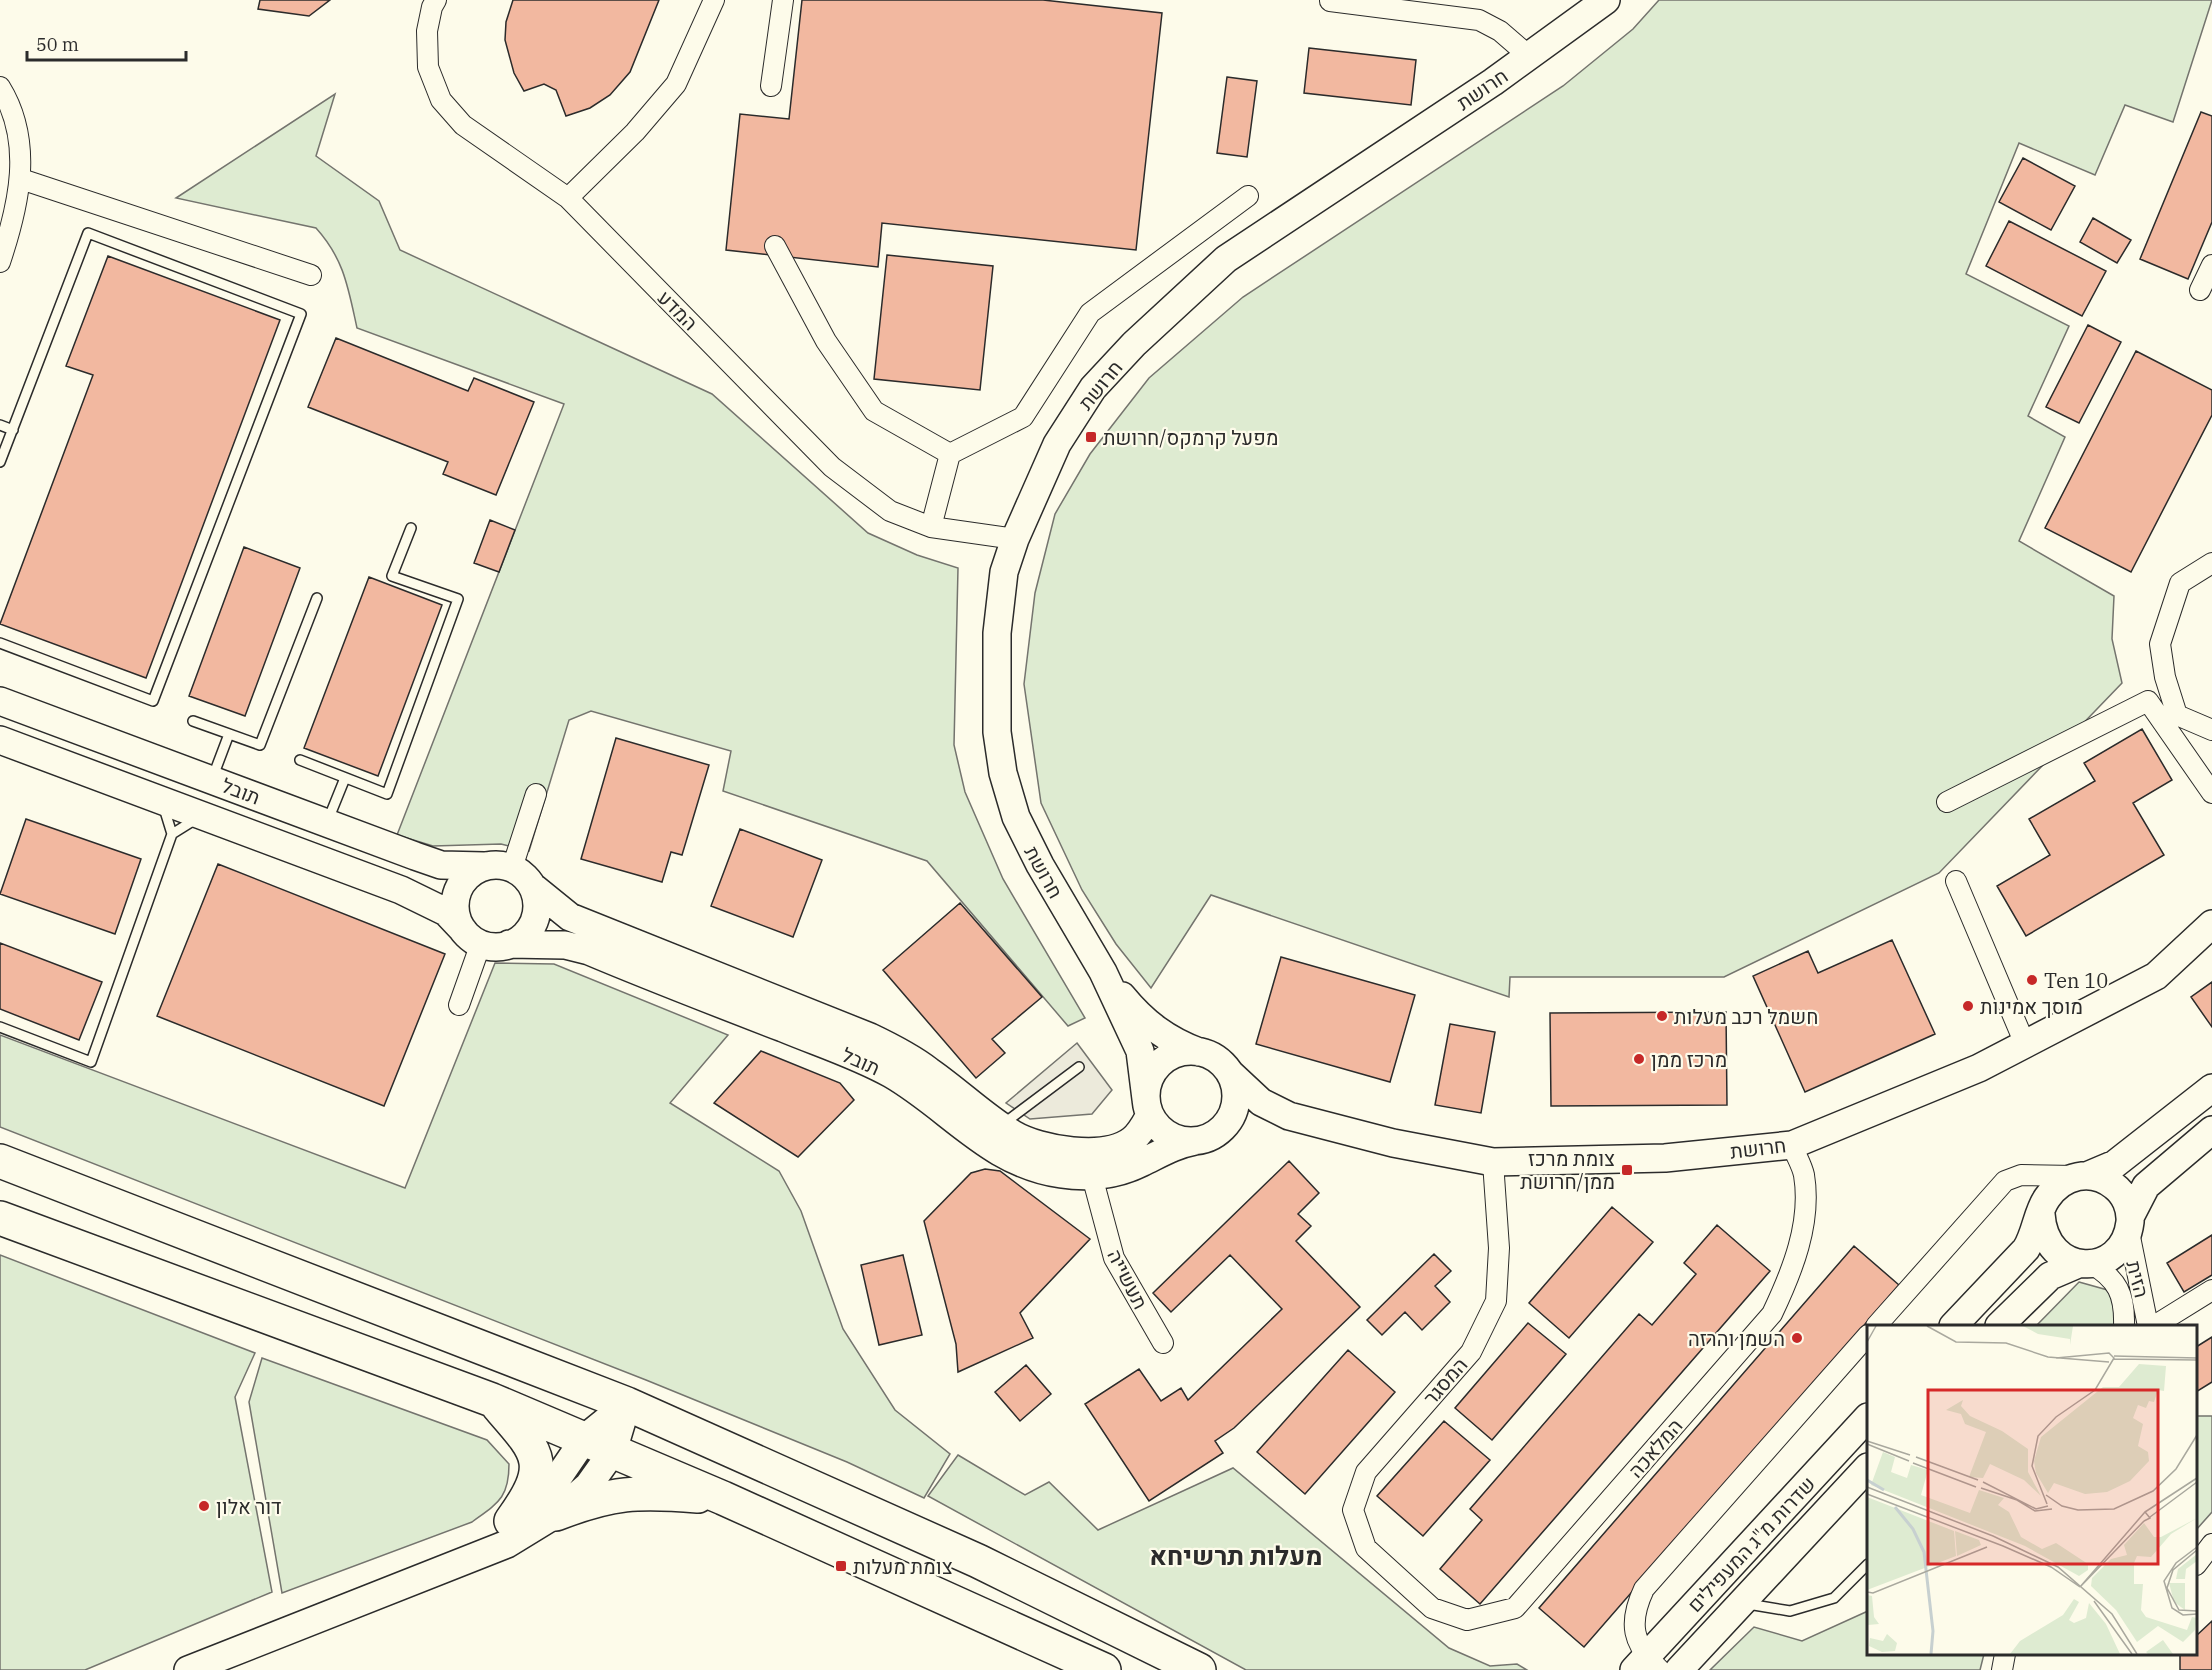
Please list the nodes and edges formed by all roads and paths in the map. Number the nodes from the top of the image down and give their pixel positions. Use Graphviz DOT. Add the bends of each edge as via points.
graph roads {
  1 [pos="436,0"];
  2 [pos="714,0"];
  3 [pos="783,0"];
  4 [pos="1606,0"];
  5 [pos="1330,1"];
  6 [pos="1530,57"];
  7 [pos="771,86"];
  8 [pos="0,87"];
  9 [pos="21,179"];
  10 [pos="1248,196"];
  11 [pos="568,198"];
  12 [pos="775,246"];
  13 [pos="0,262"];
  14 [pos="2212,265"];
  15 [pos="310,275"];
  16 [pos="2200,290"];
  17 [pos="0,425"];
  18 [pos="13,430"];
  19 [pos="950,454"];
  20 [pos="0,462"];
  21 [pos="931,527"];
  22 [pos="411,528"];
  23 [pos="1015,539"];
  24 [pos="2212,563"];
  25 [pos="317,598"];
  26 [pos="0,643"];
  27 [pos="0,701"];
  28 [pos="193,721"];
  29 [pos="2212,730"];
  30 [pos="229,734"];
  31 [pos="0,740"];
  32 [pos="300,760"];
  33 [pos="345,778"];
  34 [pos="212,780"];
  35 [pos="2212,793"];
  36 [pos="536,794"];
  37 [pos="162,801"];
  38 [pos="1947,802"];
  39 [pos="202,816"];
  40 [pos="327,823"];
  41 [pos="172,834"];
  42 [pos="484,866"];
  43 [pos="512,868"];
  44 [pos="1956,881"];
  45 [pos="533,888"];
  46 [pos="2212,924"];
  47 [pos="472,937"];
  48 [pos="509,944"];
  49 [pos="1103,972"];
  50 [pos="459,1005"];
  51 [pos="0,1027"];
  52 [pos="2025,1044"];
  53 [pos="1199,1052"];
  54 [pos="1079,1067"];
  55 [pos="1231,1074"];
  56 [pos="2212,1088"];
  57 [pos="1148,1107"];
  58 [pos="1289,1116"];
  59 [pos="1001,1126"];
  60 [pos="2212,1130"];
  61 [pos="1221,1131"];
  62 [pos="1195,1141"];
  63 [pos="1792,1145"];
  64 [pos="0,1161"];
  65 [pos="1492,1162"];
  66 [pos="1092,1176"];
  67 [pos="2082,1176"];
  68 [pos="2041,1214"];
  69 [pos="0,1218"];
  70 [pos="2130,1225"];
  71 [pos="2084,1263"];
  72 [pos="2212,1290"];
  73 [pos="1877,1325"];
  74 [pos="1954,1325"];
  75 [pos="2000,1325"];
  76 [pos="2124,1325"];
  77 [pos="2148,1325"];
  78 [pos="2156,1325"];
  79 [pos="1867,1337"];
  80 [pos="1163,1343"];
  81 [pos="492,1400"];
  82 [pos="627,1404"];
  83 [pos="1867,1419"];
  84 [pos="599,1444"];
  85 [pos="1867,1474"];
  86 [pos="723,1498"];
  87 [pos="556,1514"];
  88 [pos="511,1521"];
  89 [pos="2212,1544"];
  90 [pos="2197,1564"];
  91 [pos="1867,1566"];
  92 [pos="1391,1570"];
  93 [pos="437,1571"];
  94 [pos="1742,1603"];
  95 [pos="2005,1655"];
  96 [pos="1646,1666"];
  97 [pos="188,1670"];
  98 [pos="1104,1670"];
  99 [pos="1199,1670"];
  100 [pos="1680,1670"];
  101 [pos="2002,1670"];
  1 -- 11 [label="street, המדע" via="427,31 428,67 441,100 463,125"];
  2 -- 11 [label="street" via="676,84 635,132"];
  3 -- 7 [label="street"];
  4 -- 6 [label="street, חרושת"];
  5 -- 6 [label="street" via="1479,20 1500,31"];
  6 -- 23 [label="street, חרושת" via="1226,259 1143,336 1093,388 1057,444"];
  8 -- 9 [label="street" via="17,125"];
  9 -- 13 [label="street"];
  9 -- 15 [label="street"];
  10 -- 19 [label="street" via="1090,313 1023,417"];
  11 -- 21 [label="street, המדע" via="832,467 890,511"];
  12 -- 19 [label="street" via="826,341 874,411"];
  14 -- 16 [label="street"];
  17 -- 18 [label="lane"];
  18 -- 20 [label="lane"];
  18 -- 26 [label="lane" via="88,233 301,314 153,701"];
  19 -- 21 [label="street"];
  21 -- 23 [label="street, המדע"];
  22 -- 33 [label="lane" via="392,576 458,599 387,794"];
  23 -- 49 [label="street, חרושת" via="1004,572 997,633 997,732 1003,773 1025,836"];
  24 -- 29 [label="street" via="2180,583 2160,644 2177,715"];
  25 -- 30 [label="lane" via="260,745"];
  27 -- 34 [label="street, תובל"];
  28 -- 30 [label="lane"];
  30 -- 34 [label="lane"];
  31 -- 37 [label="street, תובל"];
  32 -- 33 [label="lane"];
  33 -- 40 [label="lane"];
  34 -- 40 [label="street, תובל"];
  35 -- 38 [label="street" via="2148,701"];
  36 -- 43 [label="street"];
  37 -- 39 [label="street, תובל"];
  37 -- 41 [label="lane"];
  39 -- 41 [label="lane"];
  39 -- 47 [label="street, תובל" via="401,890 446,912"];
  40 -- 42 [label="street, תובל" via="441,865"];
  41 -- 51 [label="lane" via="91,1062"];
  42 -- 43 [label="street"];
  42 -- 47 [label="street" via="473,872 457,892 455,905"];
  43 -- 45 [label="street"];
  44 -- 52 [label="street"];
  45 -- 48 [label="street" via="537,901 531,927 522,938"];
  45 -- 59 [label="street, תובל" via="570,917 904,1054"];
  46 -- 52 [label="street, חרושת" via="2156,976"];
  47 -- 48 [label="street" via="500,946"];
  47 -- 50 [label="street"];
  48 -- 66 [label="street, תובל" via="565,945 589,951 849,1054 892,1075 1005,1157 1033,1168"];
  49 -- 53 [label="street, חרושת" via="1157,1032"];
  49 -- 57 [label="street, חרושת" via="1140,1051"];
  52 -- 63 [label="street, חרושת" via="1979,1068"];
  53 -- 55 [label="street" via="1217,1060"];
  53 -- 57 [label="street" via="1186,1052 1161,1063 1153,1073"];
  54 -- 59 [label="lane"];
  55 -- 58 [label="street, חרושת" via="1262,1102"];
  55 -- 61 [label="street" via="1234,1110"];
  56 -- 67 [label="street" via="2115,1164"];
  57 -- 59 [label="street, תובל" via="1131,1141 1091,1152 1040,1145"];
  57 -- 62 [label="street" via="1168,1135"];
  58 -- 61 [label="street, חרושת" via="1242,1119"];
  58 -- 65 [label="street, חרושת" via="1393,1143"];
  60 -- 70 [label="street" via="2146,1186"];
  61 -- 62 [label="street"];
  62 -- 66 [label="street, תובל" via="1177,1144 1114,1173"];
  63 -- 65 [label="street, חרושת" via="1665,1158"];
  63 -- 92 [label="street, המלאכה" via="1804,1175 1804,1216 1794,1266 1772,1314 1515,1608 1467,1620 1432,1608"];
  64 -- 82 [label="highway"];
  65 -- 92 [label="street, המסגר" via="1499,1248 1496,1301 1471,1352 1366,1472 1353,1510 1366,1548"];
  66 -- 80 [label="street, תעשייה" via="1114,1258"];
  67 -- 68 [label="street" via="2060,1183 2046,1199"];
  67 -- 70 [label="street" via="2104,1179 2117,1187 2127,1202"];
  67 -- 73 [label="street" via="2021,1175 2005,1181"];
  68 -- 71 [label="street" via="2042,1230 2051,1248 2064,1258"];
  68 -- 74 [label="street" via="2026,1248"];
  69 -- 81 [label="highway"];
  70 -- 71 [label="street" via="2124,1244 2113,1255 2099,1262"];
  70 -- 77 [label="street, הזית"];
  71 -- 75 [label="street" via="2050,1276"];
  71 -- 76 [label="street, הזית" via="2109,1274 2119,1289"];
  72 -- 78 [label="street"];
  79 -- 96 [label="street" via="1644,1589 1633,1618"];
  81 -- 84 [label="highway"];
  81 -- 88 [label="highway" via="530,1443 537,1458 536,1478"];
  82 -- 84 [label="street"];
  82 -- 99 [label="highway" via="978,1561"];
  83 -- 96 [label="street, שדרות מ\"ג המעפילים"];
  84 -- 86 [label="highway"];
  84 -- 87 [label="street" via="588,1486"];
  84 -- 88 [label="street"];
  85 -- 94 [label="street, שדרות מ\"ג המעפילים"];
  86 -- 87 [label="highway" via="642,1492 597,1498"];
  86 -- 98 [label="highway"];
  87 -- 93 [label="street" via="507,1544"];
  88 -- 93 [label="street"];
  89 -- 90 [label="street"];
  91 -- 94 [label="lane" via="1834,1598 1790,1611"];
  93 -- 97 [label="street"];
  94 -- 100 [label="street, שדרות מ\"ג המעפילים"];
  95 -- 101 [label="street"];
}
